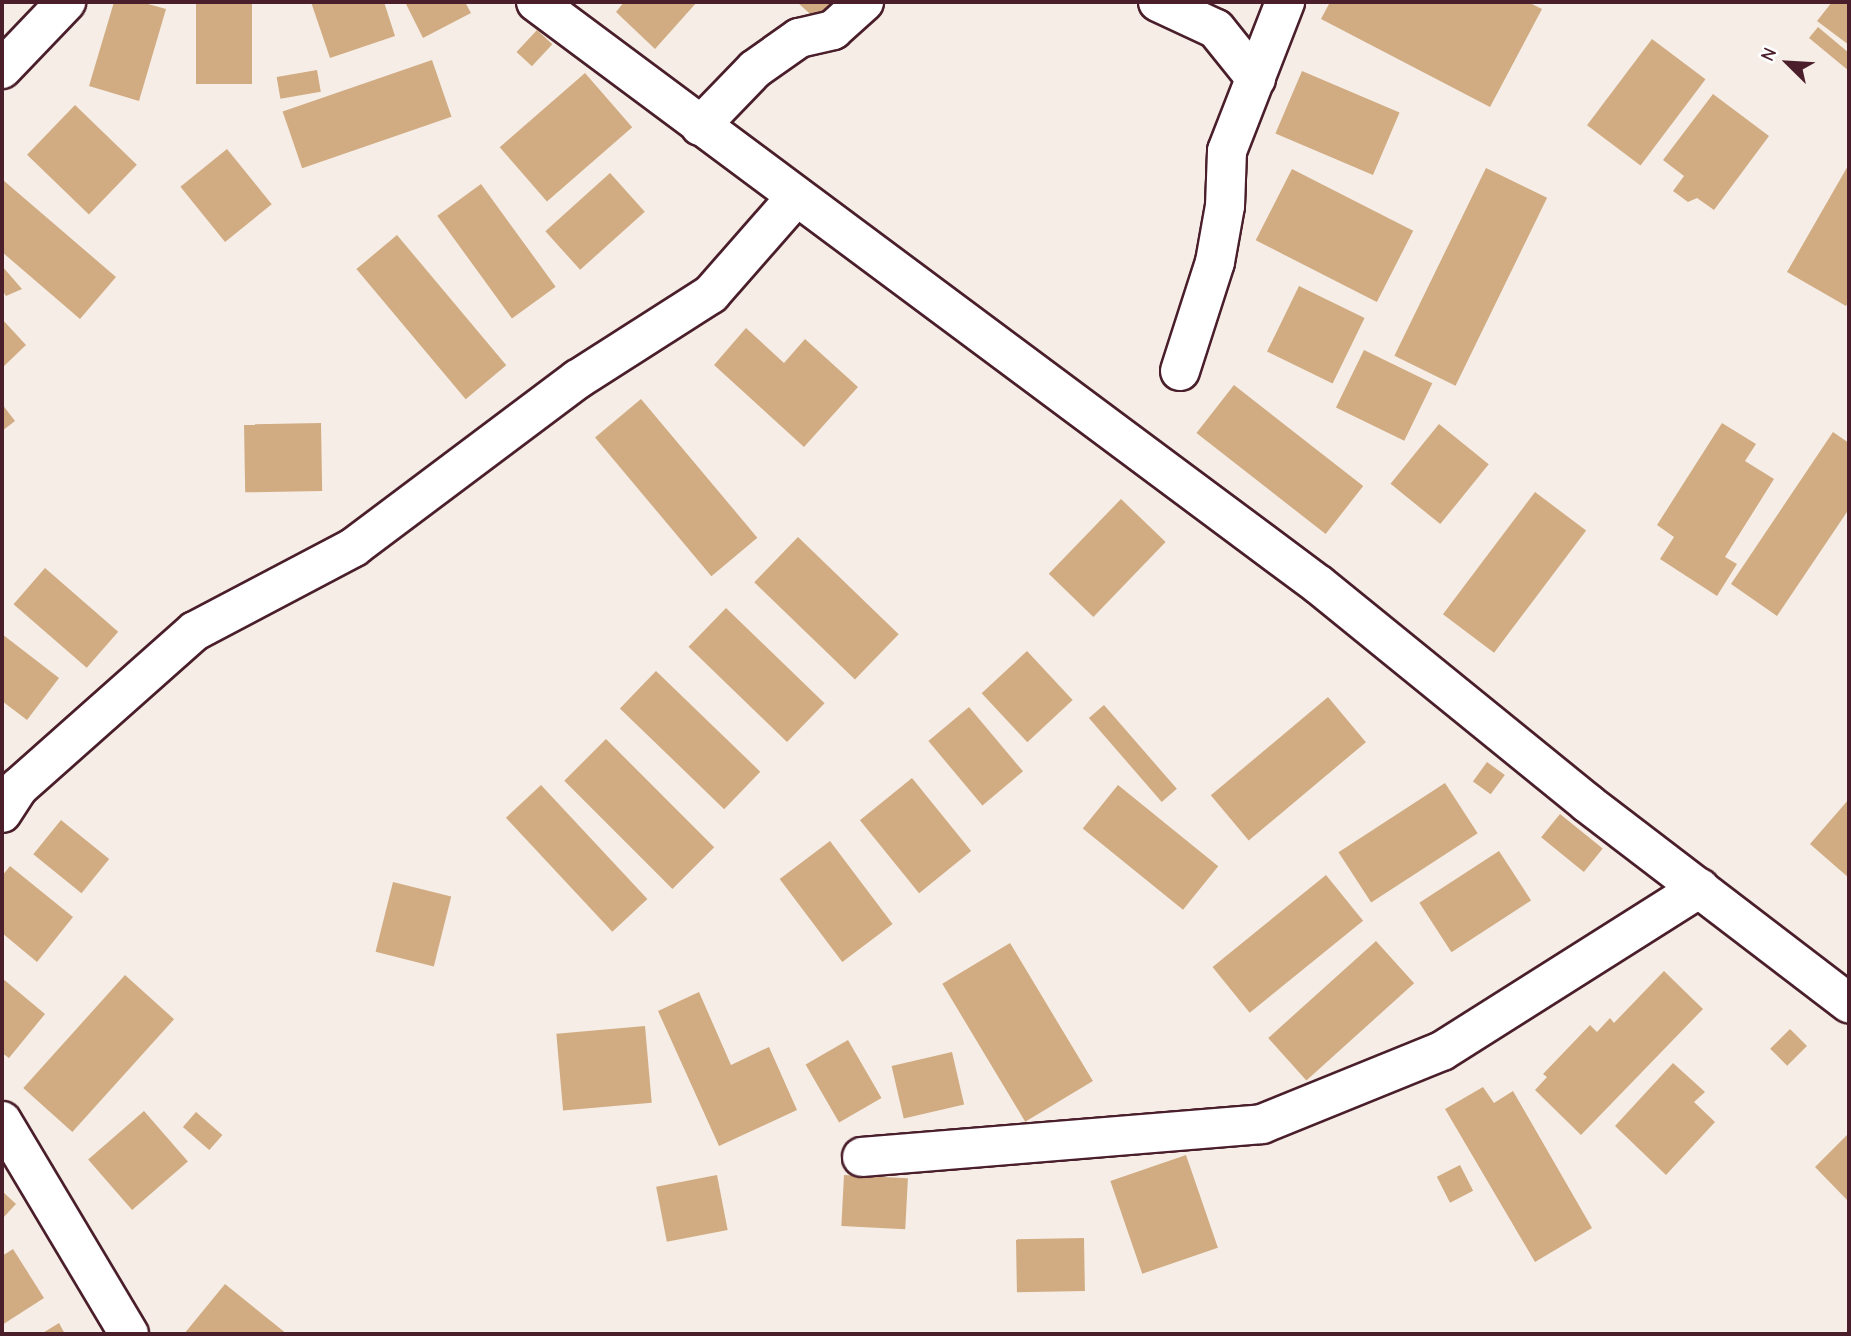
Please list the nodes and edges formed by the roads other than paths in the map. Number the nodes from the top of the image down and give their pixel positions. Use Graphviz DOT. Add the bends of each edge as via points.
graph roads {
  1 [pos="66,2"];
  2 [pos="536,2"];
  3 [pos="864,2"];
  4 [pos="1158,2"];
  5 [pos="1285,2"];
  6 [pos="2,69"];
  7 [pos="1256,79"];
  8 [pos="700,126"];
  9 [pos="796,197"];
  10 [pos="1180,371"];
  11 [pos="2,813"];
  12 [pos="1700,888"];
  13 [pos="1849,1003"];
  14 [pos="2,1121"];
  15 [pos="862,1157"];
  16 [pos="129,1334"];
  1 -- 6 [label="street"];
  2 -- 8 [label="street"];
  3 -- 8 [label="street" via="834,30 799,38 755,69"];
  4 -- 7 [label="street" via="1216,29"];
  5 -- 7 [label="street"];
  7 -- 10 [label="street" via="1227,151 1225,206 1215,262"];
  8 -- 9 [label="street"];
  9 -- 11 [label="street" via="711,294 578,379 354,547 195,631 19,787"];
  9 -- 12 [label="street" via="1319,585"];
  12 -- 13 [label="street"];
  12 -- 15 [label="street" via="1442,1051 1262,1124"];
  14 -- 16 [label="street"];
}
